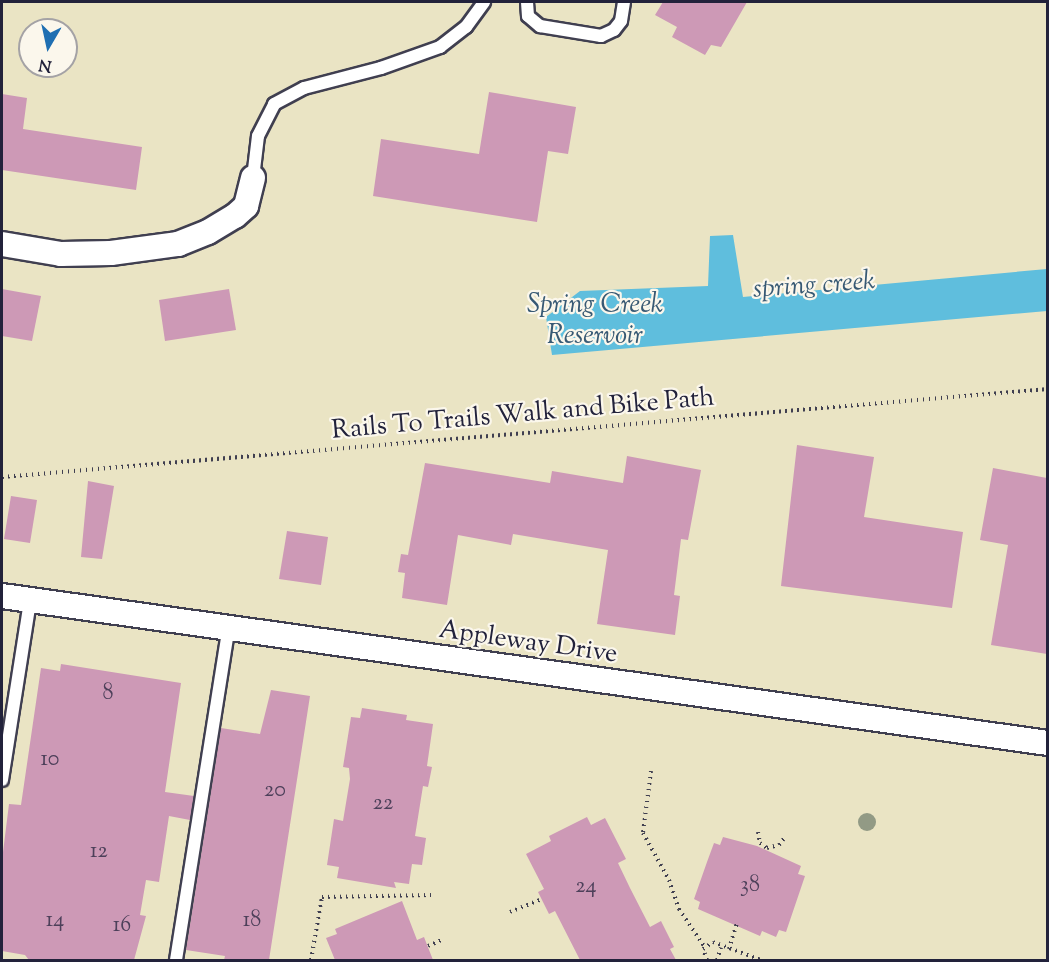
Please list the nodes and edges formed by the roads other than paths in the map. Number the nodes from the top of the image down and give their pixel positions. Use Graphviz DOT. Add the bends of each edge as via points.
graph roads {
  1 [pos="484,2"];
  2 [pos="527,2"];
  3 [pos="624,2"];
  4 [pos="253,178"];
  5 [pos="2,244"];
  6 [pos="2,596"];
  7 [pos="30,601"];
  8 [pos="228,631"];
  9 [pos="1047,743"];
  10 [pos="2,780"];
  11 [pos="176,960"];
  1 -- 4 [label="lane" via="466,27 440,47 381,68 304,88 274,104 258,136"];
  2 -- 3 [label="lane" via="528,16 540,26 601,36 621,21"];
  4 -- 5 [label="street" via="246,206 235,216 178,244 111,253 61,254"];
  6 -- 7 [label="street, Appleway Drive"];
  7 -- 8 [label="street, Appleway Drive"];
  7 -- 10 [label="lane"];
  8 -- 9 [label="street, Appleway Drive"];
  8 -- 11 [label="lane"];
}
